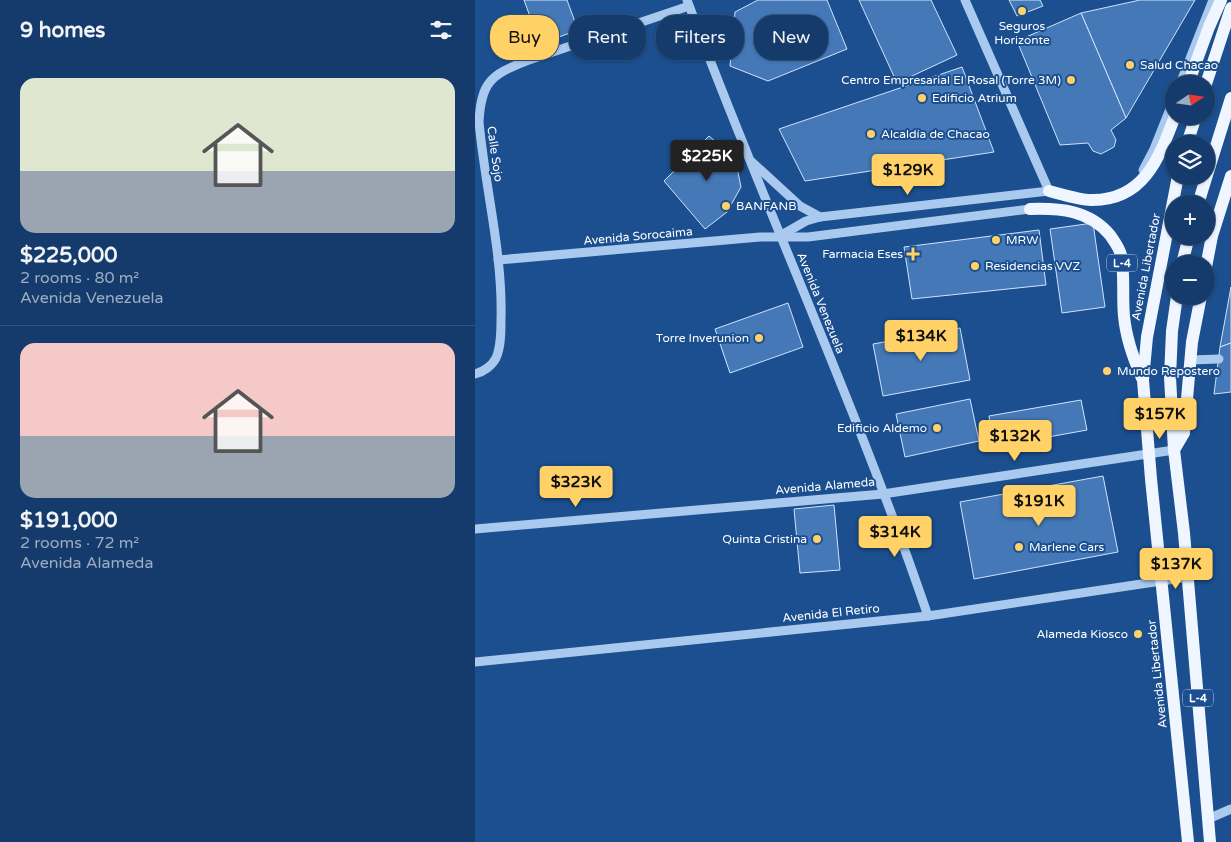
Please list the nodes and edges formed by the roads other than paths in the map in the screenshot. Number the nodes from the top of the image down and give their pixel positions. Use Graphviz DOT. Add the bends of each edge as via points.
graph roads {
  1 [pos="965,0"];
  2 [pos="1213,0"];
  3 [pos="1221,0"];
  4 [pos="688,3"];
  5 [pos="1231,8"];
  6 [pos="1184,75"];
  7 [pos="1191,75"];
  8 [pos="1209,75"];
  9 [pos="1231,98"];
  10 [pos="1165,122"];
  11 [pos="1171,125"];
  12 [pos="751,161"];
  13 [pos="1231,176"];
  14 [pos="1176,185"];
  15 [pos="1134,188"];
  16 [pos="1049,191"];
  17 [pos="1201,195"];
  18 [pos="1029,209"];
  19 [pos="820,217"];
  20 [pos="779,236"];
  21 [pos="1208,255"];
  22 [pos="498,260"];
  23 [pos="1176,305"];
  24 [pos="1199,305"];
  25 [pos="1219,359"];
  26 [pos="1191,360"];
  27 [pos="475,374"];
  28 [pos="1143,380"];
  29 [pos="1175,450"];
  30 [pos="1149,454"];
  31 [pos="883,494"];
  32 [pos="475,529"];
  33 [pos="1188,577"];
  34 [pos="1162,580"];
  35 [pos="928,616"];
  36 [pos="475,662"];
  37 [pos="1231,809"];
  38 [pos="1208,819"];
  39 [pos="1188,842"];
  40 [pos="1210,842"];
  1 -- 16 [label="street"];
  2 -- 6 [label="street"];
  3 -- 7 [label="main road"];
  4 -- 12 [label="street, Avenida Venezuela"];
  4 -- 22 [label="street, Calle Sojo" via="526,61 504,70 489,83 479,105 479,122"];
  5 -- 8 [label="main road"];
  9 -- 17 [label="main road"];
  10 -- 15 [label="street"];
  11 -- 15 [label="main road" via="1150,171"];
  12 -- 19 [label="street" via="800,206"];
  12 -- 20 [label="street, Avenida Venezuela"];
  13 -- 21 [label="main road"];
  14 -- 28 [label="main road, Avenida Libertador / L-4" via="1147,337"];
  15 -- 16 [label="main road" via="1111,198 1089,200"];
  16 -- 19 [label="street, Avenida Sorocaima"];
  18 -- 20 [label="street, Avenida Sorocaima" via="808,237"];
  18 -- 28 [label="main road, L-4" via="1056,208 1080,214 1099,223 1116,244 1121,253 1124,316 1129,344"];
  19 -- 20 [label="street, Avenida Sorocaima"];
  20 -- 22 [label="street, Avenida Sorocaima"];
  20 -- 31 [label="street, Avenida Venezuela"];
  22 -- 27 [label="street, Calle Sojo" via="501,339 496,358 488,368"];
  23 -- 29 [label="main road, L-4" via="1170,377"];
  24 -- 26 [label="main road"];
  25 -- 26 [label="street"];
  26 -- 29 [label="main road" via="1184,432"];
  28 -- 30 [label="main road, Avenida Libertador / L-4"];
  29 -- 30 [label="street, Avenida Alameda"];
  29 -- 33 [label="main road, L-4"];
  30 -- 31 [label="street, Avenida Alameda"];
  30 -- 34 [label="main road, Avenida Libertador / L-4"];
  31 -- 32 [label="street, Avenida Alameda"];
  31 -- 35 [label="street, Avenida Venezuela"];
  33 -- 34 [label="street, Avenida El Retiro"];
  33 -- 38 [label="main road, L-4"];
  34 -- 35 [label="street, Avenida El Retiro"];
  34 -- 39 [label="main road, Avenida Libertador / L-4"];
  35 -- 36 [label="street, Avenida El Retiro"];
  37 -- 38 [label="street"];
  38 -- 40 [label="main road, L-4"];
}
